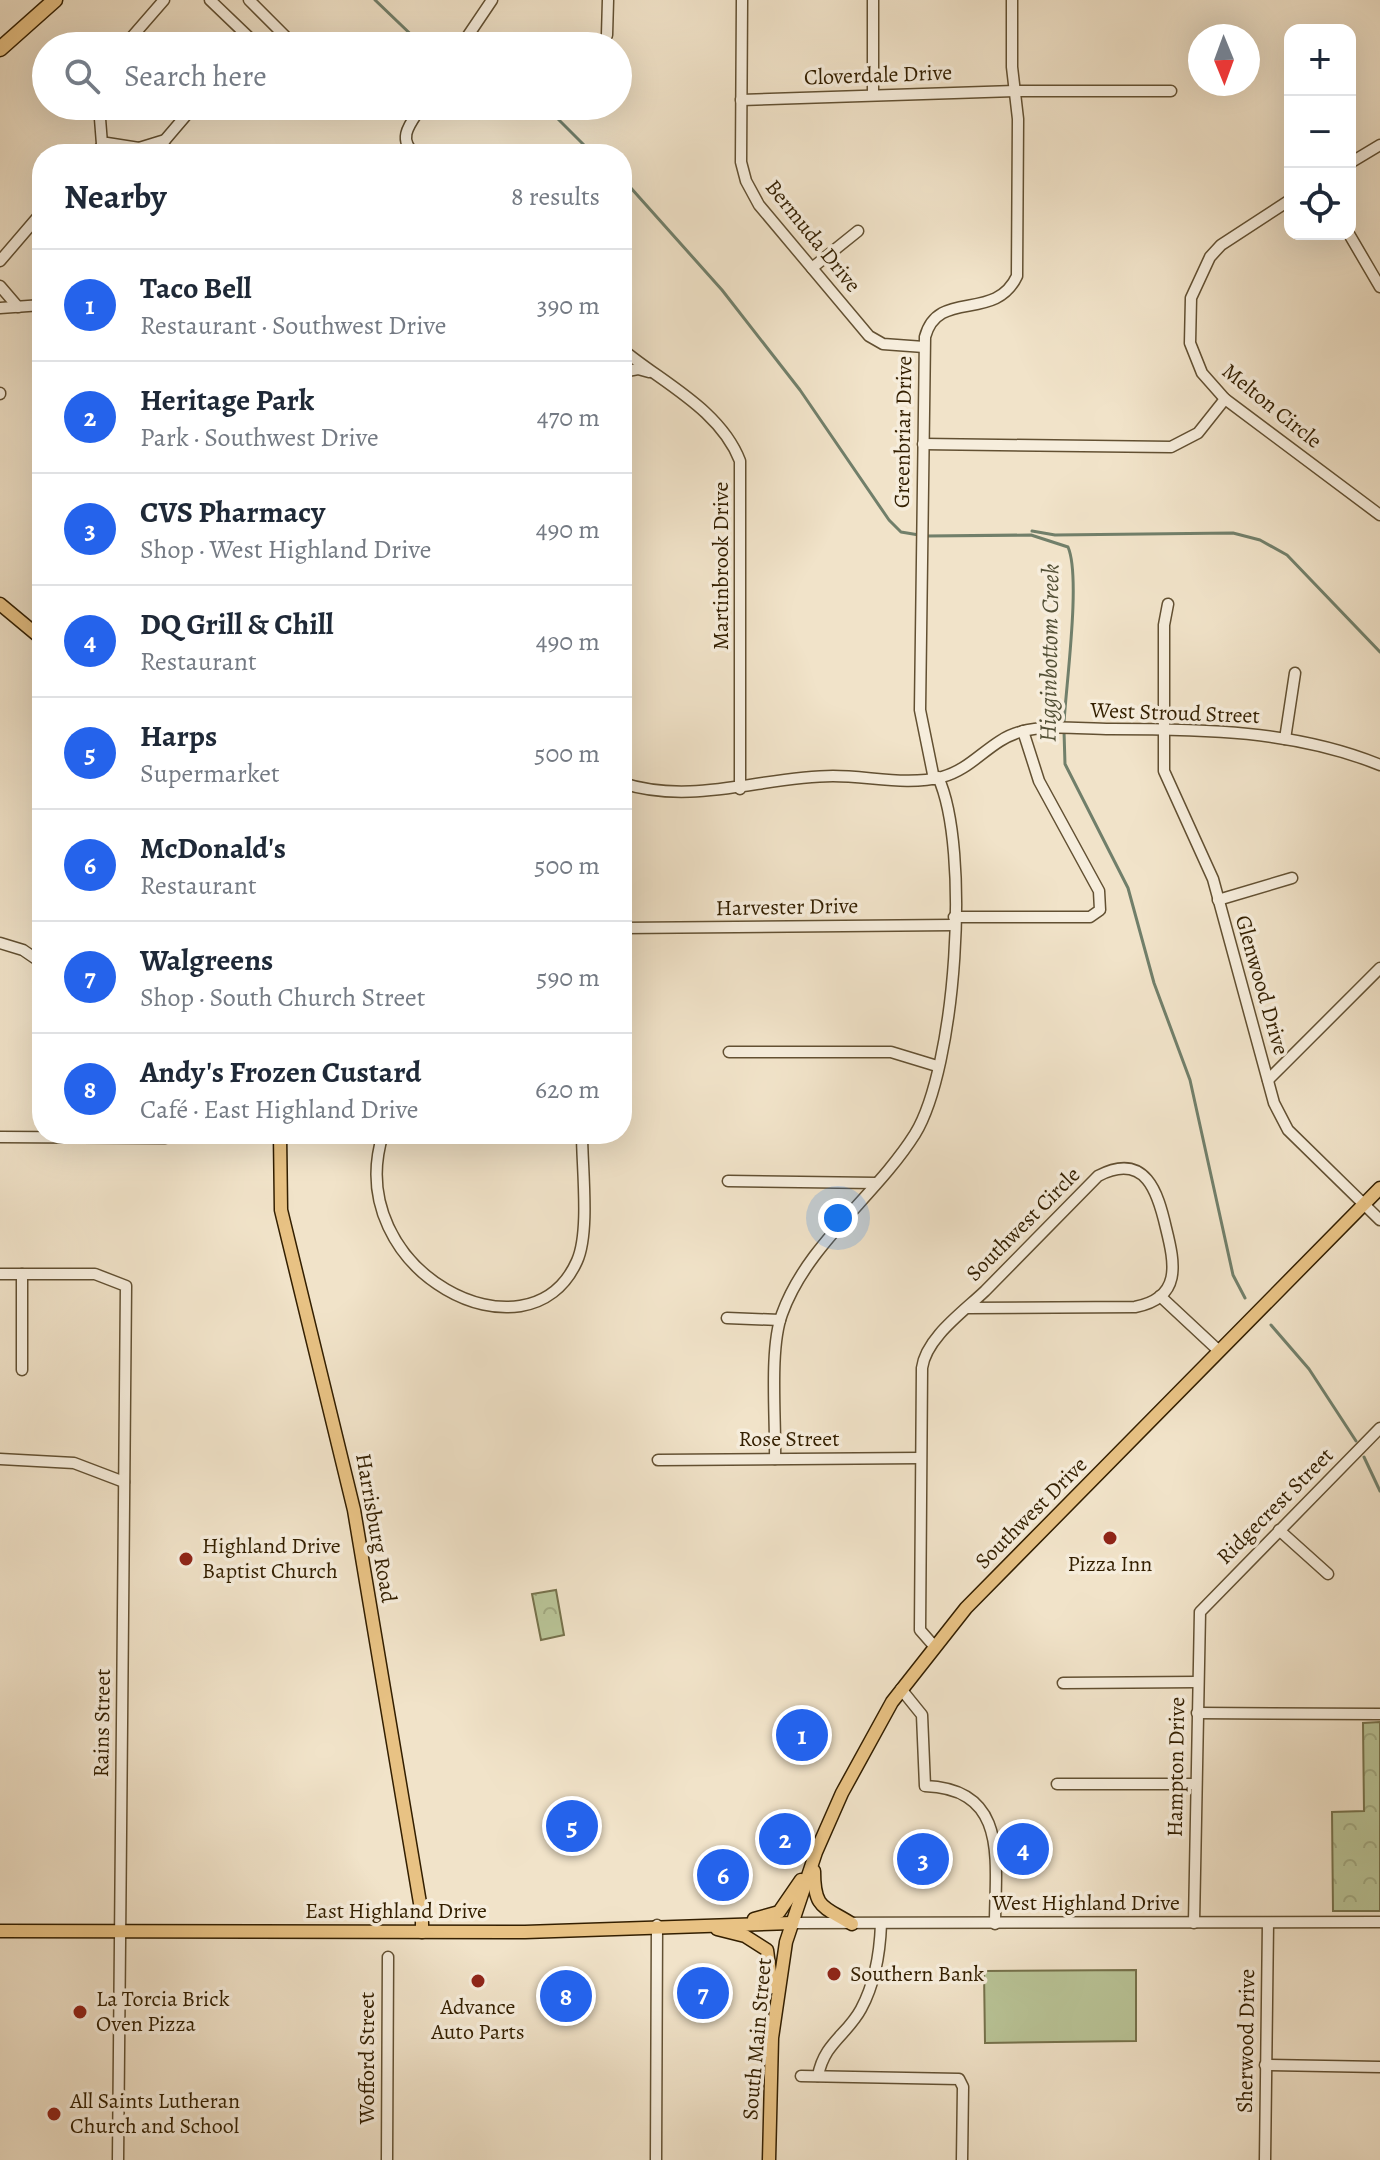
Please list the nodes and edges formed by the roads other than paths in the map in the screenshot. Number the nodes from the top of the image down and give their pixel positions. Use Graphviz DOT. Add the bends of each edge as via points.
graph roads {
  1 [pos="55,0"];
  2 [pos="164,0"];
  3 [pos="210,0"];
  4 [pos="249,0"];
  5 [pos="492,0"];
  6 [pos="608,0"];
  7 [pos="742,0"];
  8 [pos="873,0"];
  9 [pos="1012,0"];
  10 [pos="136,32"];
  11 [pos="243,32"];
  12 [pos="281,32"];
  13 [pos="470,32"];
  14 [pos="607,32"];
  15 [pos="0,49"];
  16 [pos="1015,91"];
  17 [pos="1171,91"];
  18 [pos="873,95"];
  19 [pos="741,100"];
  20 [pos="100,120"];
  21 [pos="182,120"];
  22 [pos="414,120"];
  23 [pos="165,140"];
  24 [pos="102,144"];
  25 [pos="156,144"];
  26 [pos="162,144"];
  27 [pos="406,144"];
  28 [pos="1380,145"];
  29 [pos="1356,159"];
  30 [pos="1284,204"];
  31 [pos="32,224"];
  32 [pos="858,231"];
  33 [pos="1353,240"];
  34 [pos="0,261"];
  35 [pos="812,268"];
  36 [pos="0,272"];
  37 [pos="0,286"];
  38 [pos="1380,287"];
  39 [pos="32,306"];
  40 [pos="18,307"];
  41 [pos="0,308"];
  42 [pos="924,347"];
  43 [pos="632,356"];
  44 [pos="632,370"];
  45 [pos="658,376"];
  46 [pos="1225,399"];
  47 [pos="923,444"];
  48 [pos="1380,515"];
  49 [pos="0,604"];
  50 [pos="1168,604"];
  51 [pos="32,631"];
  52 [pos="1295,673"];
  53 [pos="1163,729"];
  54 [pos="1023,731"];
  55 [pos="1285,739"];
  56 [pos="1380,765"];
  57 [pos="936,778"];
  58 [pos="632,785"];
  59 [pos="740,789"];
  60 [pos="1292,878"];
  61 [pos="1218,900"];
  62 [pos="954,921"];
  63 [pos="632,928"];
  64 [pos="0,943"];
  65 [pos="32,956"];
  66 [pos="1380,968"];
  67 [pos="729,1052"];
  68 [pos="937,1066"];
  69 [pos="1268,1080"];
  70 [pos="0,1137"];
  71 [pos="32,1137"];
  72 [pos="280,1144"];
  73 [pos="381,1144"];
  74 [pos="582,1144"];
  75 [pos="728,1181"];
  76 [pos="876,1183"];
  77 [pos="1380,1188"];
  78 [pos="1364,1204"];
  79 [pos="1380,1220"];
  80 [pos="0,1274"];
  81 [pos="22,1274"];
  82 [pos="1160,1296"];
  83 [pos="967,1308"];
  84 [pos="727,1318"];
  85 [pos="780,1320"];
  86 [pos="1219,1351"];
  87 [pos="22,1370"];
  88 [pos="1380,1428"];
  89 [pos="920,1458"];
  90 [pos="0,1459"];
  91 [pos="775,1459"];
  92 [pos="658,1460"];
  93 [pos="124,1482"];
  94 [pos="1279,1530"];
  95 [pos="1328,1574"];
  96 [pos="1200,1612"];
  97 [pos="934,1646"];
  98 [pos="1197,1682"];
  99 [pos="1063,1683"];
  100 [pos="901,1689"];
  101 [pos="1197,1713"];
  102 [pos="1380,1714"];
  103 [pos="1057,1784"];
  104 [pos="1196,1784"];
  105 [pos="813,1860"];
  106 [pos="1380,1922"];
  107 [pos="741,1923"];
  108 [pos="792,1923"];
  109 [pos="1194,1923"];
  110 [pos="1268,1923"];
  111 [pos="686,1924"];
  112 [pos="852,1924"];
  113 [pos="881,1924"];
  114 [pos="995,1924"];
  115 [pos="657,1925"];
  116 [pos="120,1930"];
  117 [pos="0,1931"];
  118 [pos="422,1932"];
  119 [pos="388,1957"];
  120 [pos="1265,2065"];
  121 [pos="770,2066"];
  122 [pos="1380,2067"];
  123 [pos="801,2076"];
  124 [pos="818,2076"];
  125 [pos="118,2160"];
  126 [pos="387,2160"];
  127 [pos="656,2160"];
  128 [pos="769,2160"];
  129 [pos="962,2160"];
  130 [pos="1265,2160"];
  1 -- 15 [label="highway"];
  2 -- 10 [label="street"];
  3 -- 11 [label="street"];
  4 -- 12 [label="street"];
  5 -- 13 [label="street"];
  6 -- 14 [label="street"];
  7 -- 19 [label="street, Bermuda Drive"];
  8 -- 18 [label="street"];
  9 -- 16 [label="street, Greenbriar Drive"];
  16 -- 17 [label="street, Cloverdale Drive"];
  16 -- 18 [label="street, Cloverdale Drive"];
  16 -- 42 [label="street, Greenbriar Drive" via="1017,276 1008,292 989,304 944,312 927,328"];
  18 -- 19 [label="street, Cloverdale Drive"];
  19 -- 35 [label="street, Bermuda Drive" via="741,162 747,186"];
  20 -- 24 [label="street"];
  21 -- 23 [label="street"];
  22 -- 27 [label="street"];
  23 -- 25 [label="street"];
  23 -- 26 [label="street"];
  28 -- 29 [label="street"];
  30 -- 46 [label="street, Melton Circle" via="1221,245 1191,298 1188,330 1196,362"];
  31 -- 34 [label="street"];
  32 -- 35 [label="street"];
  33 -- 38 [label="street"];
  34 -- 36 [label="street"];
  35 -- 42 [label="street, Bermuda Drive" via="869,336 889,345"];
  37 -- 40 [label="street"];
  39 -- 40 [label="street"];
  40 -- 41 [label="street"];
  42 -- 47 [label="street, Greenbriar Drive"];
  43 -- 45 [label="street, Martinbrook Drive"];
  44 -- 45 [label="street"];
  45 -- 59 [label="street, Martinbrook Drive" via="674,384 731,441 741,464"];
  46 -- 47 [label="street" via="1198,433 1171,447"];
  46 -- 48 [label="street, Melton Circle"];
  47 -- 57 [label="street, Greenbriar Drive" via="920,710"];
  49 -- 51 [label="main road"];
  50 -- 53 [label="street, Glenwood Drive"];
  52 -- 55 [label="street"];
  53 -- 54 [label="street, West Stroud Street"];
  53 -- 55 [label="street, West Stroud Street"];
  53 -- 61 [label="street, Glenwood Drive" via="1164,771"];
  54 -- 57 [label="street, West Stroud Street" via="1001,739 969,765"];
  54 -- 62 [label="street, Harvester Drive" via="1039,781 1099,891 1100,910 1090,917"];
  55 -- 56 [label="street, West Stroud Street"];
  57 -- 59 [label="street, West Stroud Street" via="815,777"];
  57 -- 62 [label="street, Greenbriar Drive" via="953,826"];
  58 -- 59 [label="street, West Stroud Street" via="654,790"];
  60 -- 61 [label="street"];
  61 -- 69 [label="street, Glenwood Drive"];
  62 -- 63 [label="street, Harvester Drive"];
  62 -- 68 [label="street, Greenbriar Drive" via="952,988"];
  64 -- 65 [label="street"];
  66 -- 69 [label="street"];
  67 -- 68 [label="street" via="891,1052"];
  68 -- 76 [label="street, Greenbriar Drive" via="916,1133"];
  69 -- 78 [label="street, Glenwood Drive" via="1288,1130"];
  70 -- 71 [label="street"];
  72 -- 118 [label="main road, Harrisburg Road" via="281,1210 354,1510"];
  73 -- 74 [label="street" via="377,1189 401,1252 443,1290 500,1305 540,1300 575,1266 582,1241"];
  75 -- 76 [label="street"];
  76 -- 85 [label="street, Greenbriar Drive" via="800,1278"];
  77 -- 78 [label="main road, Southwest Drive"];
  78 -- 79 [label="street, Glenwood Drive"];
  78 -- 86 [label="main road, Southwest Drive"];
  80 -- 81 [label="street"];
  81 -- 87 [label="street"];
  81 -- 93 [label="street, Rains Street" via="95,1274 126,1286"];
  82 -- 83 [label="street" via="1135,1307"];
  82 -- 83 [label="street, Southwest Circle" via="1172,1281 1174,1260 1157,1191 1140,1174 1113,1170 1098,1176"];
  82 -- 86 [label="street"];
  83 -- 89 [label="street, Southwest Circle" via="923,1359"];
  84 -- 85 [label="street"];
  85 -- 91 [label="street, Greenbriar Drive"];
  86 -- 97 [label="main road, Southwest Drive"];
  88 -- 94 [label="street, Ridgecrest Street"];
  89 -- 91 [label="street, Rose Street"];
  89 -- 97 [label="street, Southwest Circle" via="920,1630"];
  90 -- 93 [label="street" via="74,1463"];
  91 -- 92 [label="street, Rose Street"];
  93 -- 116 [label="street, Rains Street"];
  94 -- 95 [label="street"];
  94 -- 96 [label="street, Ridgecrest Street"];
  96 -- 98 [label="street, Hampton Drive"];
  97 -- 100 [label="main road, Southwest Drive"];
  98 -- 99 [label="street"];
  98 -- 101 [label="street, Hampton Drive"];
  100 -- 105 [label="main road, Southwest Drive" via="842,1793"];
  100 -- 114 [label="street" via="922,1715 925,1786 969,1798 991,1823"];
  101 -- 102 [label="street"];
  101 -- 104 [label="street, Hampton Drive"];
  103 -- 104 [label="street"];
  104 -- 109 [label="street, Hampton Drive"];
  105 -- 107 [label="main road" via="779,1912"];
  105 -- 108 [label="main road, Southwest Drive"];
  105 -- 112 [label="main road" via="819,1902"];
  106 -- 110 [label="street, West Highland Drive"];
  107 -- 108 [label="main road, East Highland Drive"];
  107 -- 111 [label="main road, East Highland Drive"];
  108 -- 112 [label="street, West Highland Drive"];
  108 -- 121 [label="main road, South Main Street" via="781,1966"];
  109 -- 110 [label="street, West Highland Drive"];
  109 -- 114 [label="street, West Highland Drive"];
  110 -- 120 [label="street, Sherwood Drive"];
  111 -- 115 [label="main road, East Highland Drive"];
  111 -- 121 [label="main road" via="745,1936 767,1950 772,1972"];
  112 -- 113 [label="street, West Highland Drive"];
  113 -- 114 [label="street, West Highland Drive"];
  113 -- 124 [label="street" via="879,1955 861,2010 821,2058"];
  115 -- 118 [label="main road, East Highland Drive"];
  115 -- 127 [label="street"];
  116 -- 117 [label="main road, East Highland Drive"];
  116 -- 118 [label="main road, East Highland Drive"];
  116 -- 125 [label="street, Rains Street"];
  119 -- 126 [label="street, Wofford Street"];
  120 -- 122 [label="street"];
  120 -- 130 [label="street, Sherwood Drive"];
  121 -- 128 [label="main road, South Main Street"];
  123 -- 124 [label="street"];
  124 -- 129 [label="street" via="956,2078 961,2081"];
}
